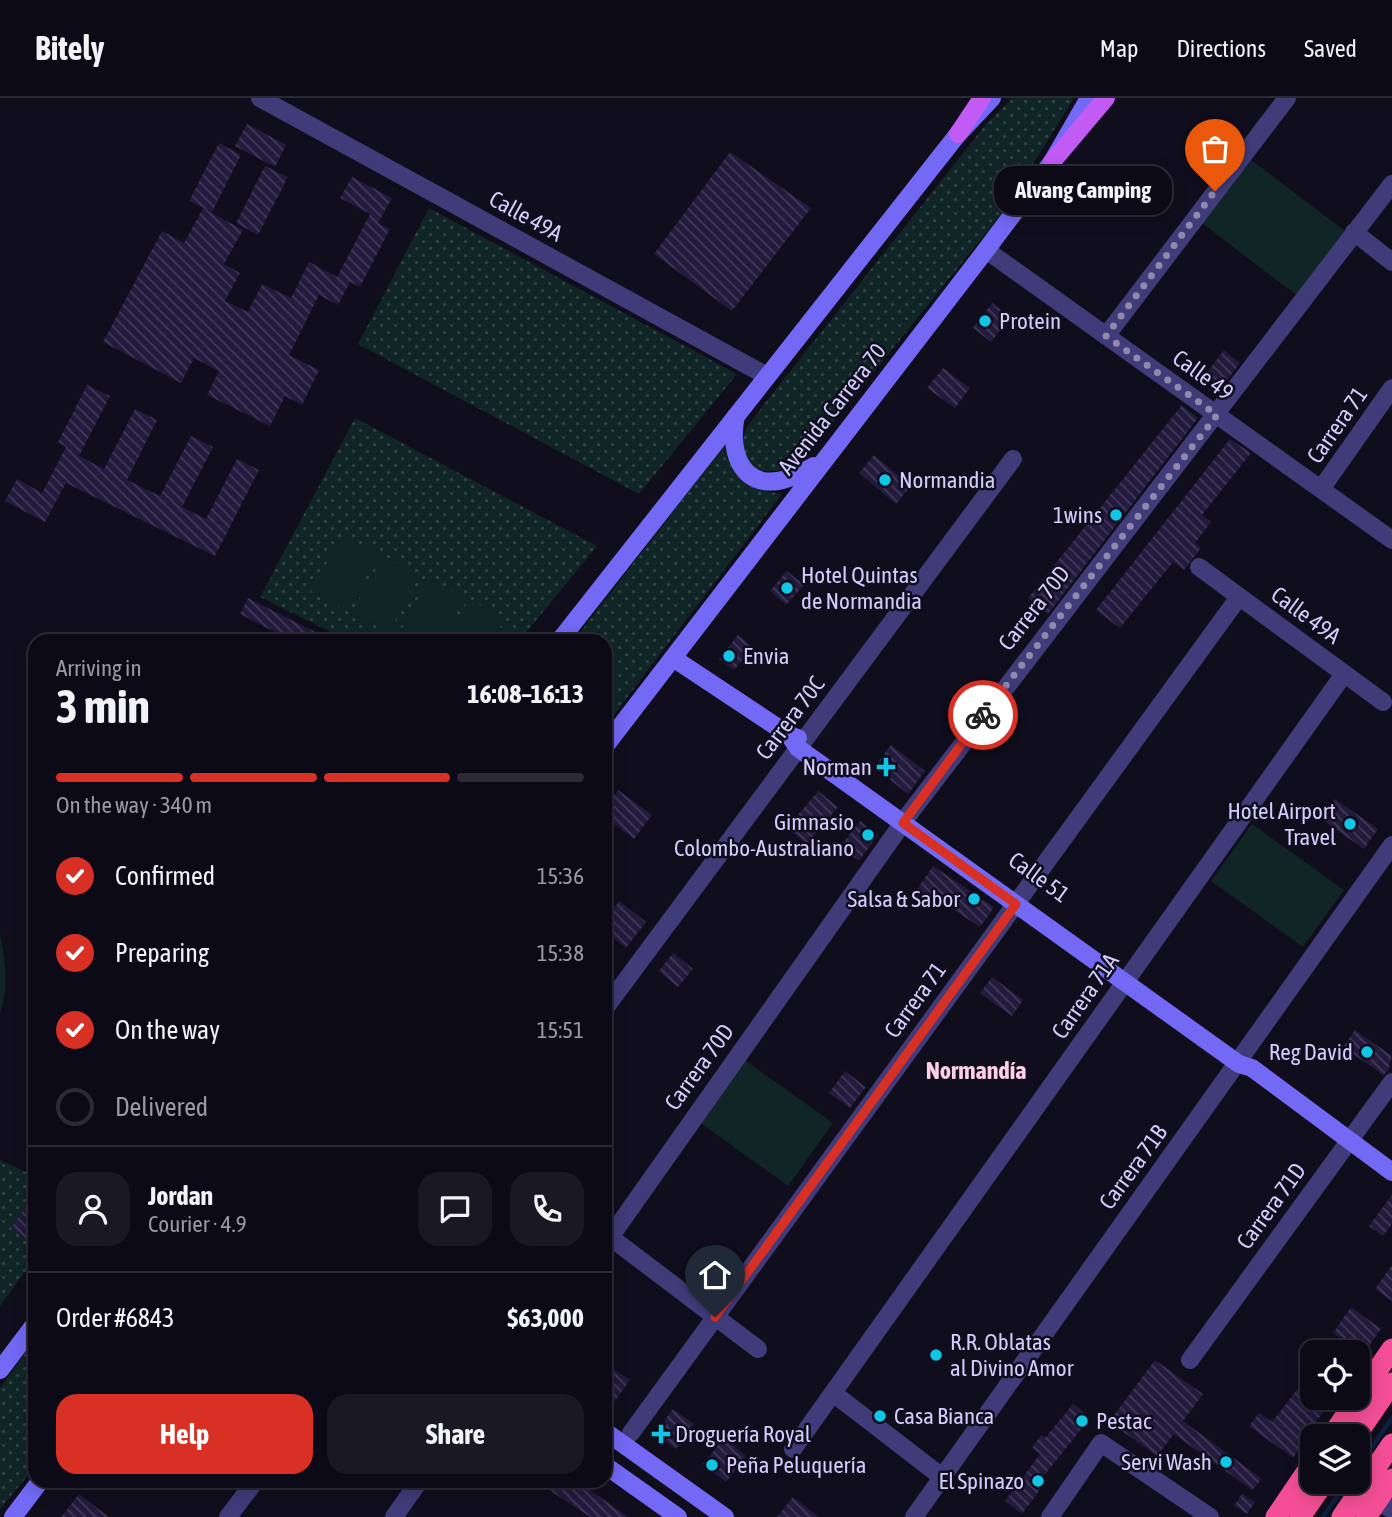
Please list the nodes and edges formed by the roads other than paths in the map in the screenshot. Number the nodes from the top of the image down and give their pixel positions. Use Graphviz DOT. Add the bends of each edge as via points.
graph roads {
  1 [pos="260,98"];
  2 [pos="982,98"];
  3 [pos="992,98"];
  4 [pos="1089,98"];
  5 [pos="1106,98"];
  6 [pos="1287,98"];
  7 [pos="958,134"];
  8 [pos="1052,162"];
  9 [pos="1392,184"];
  10 [pos="1354,232"];
  11 [pos="986,250"];
  12 [pos="1392,262"];
  13 [pos="1106,336"];
  14 [pos="767,376"];
  15 [pos="1392,388"];
  16 [pos="737,413"];
  17 [pos="1217,415"];
  18 [pos="1013,459"];
  19 [pos="820,464"];
  20 [pos="1321,489"];
  21 [pos="1392,540"];
  22 [pos="1199,567"];
  23 [pos="1240,597"];
  24 [pos="566,634"];
  25 [pos="673,658"];
  26 [pos="1344,674"];
  27 [pos="1383,702"];
  28 [pos="612,737"];
  29 [pos="797,741"];
  30 [pos="906,818"];
  31 [pos="1392,845"];
  32 [pos="1019,899"];
  33 [pos="1128,977"];
  34 [pos="612,999"];
  35 [pos="1246,1062"];
  36 [pos="1392,1082"];
  37 [pos="1348,1141"];
  38 [pos="1392,1172"];
  39 [pos="612,1234"];
  40 [pos="612,1243"];
  41 [pos="715,1317"];
  42 [pos="28,1333"];
  43 [pos="758,1349"];
  44 [pos="1392,1349"];
  45 [pos="1190,1360"];
  46 [pos="0,1370"];
  47 [pos="1392,1383"];
  48 [pos="832,1393"];
  49 [pos="1340,1424"];
  50 [pos="1364,1424"];
  51 [pos="631,1433"];
  52 [pos="612,1436"];
  53 [pos="1392,1444"];
  54 [pos="793,1449"];
  55 [pos="612,1470"];
  56 [pos="942,1477"];
  57 [pos="1392,1479"];
  58 [pos="1300,1482"];
  59 [pos="35,1488"];
  60 [pos="250,1488"];
  61 [pos="414,1488"];
  62 [pos="1316,1494"];
  63 [pos="27,1499"];
  64 [pos="1378,1509"];
  65 [pos="8,1517"];
  66 [pos="13,1517"];
  67 [pos="228,1517"];
  68 [pos="394,1517"];
  69 [pos="678,1517"];
  70 [pos="725,1517"];
  71 [pos="914,1517"];
  72 [pos="1050,1517"];
  73 [pos="1210,1517"];
  74 [pos="1276,1517"];
  75 [pos="1300,1517"];
  76 [pos="1342,1517"];
  1 -- 14 [label="street, Calle 49A"];
  2 -- 7 [label="main road"];
  3 -- 7 [label="main road"];
  4 -- 8 [label="main road, Avenida Carrera 70"];
  5 -- 8 [label="main road"];
  6 -- 13 [label="street"];
  7 -- 14 [label="main road"];
  8 -- 11 [label="main road, Avenida Carrera 70"];
  9 -- 10 [label="street, Carrera 70D"];
  10 -- 12 [label="street"];
  10 -- 17 [label="street, Carrera 70D"];
  11 -- 13 [label="street, Calle 49"];
  11 -- 19 [label="main road, Avenida Carrera 70"];
  13 -- 17 [label="street, Calle 49"];
  14 -- 16 [label="main road"];
  15 -- 20 [label="street, Carrera 71"];
  16 -- 19 [label="main road" via="735,455 750,475 780,481"];
  16 -- 24 [label="main road"];
  17 -- 20 [label="street, Calle 49"];
  17 -- 30 [label="street, Carrera 70D"];
  18 -- 29 [label="street, Carrera 70C"];
  19 -- 25 [label="main road, Avenida Carrera 70"];
  20 -- 21 [label="street, Calle 49"];
  22 -- 23 [label="street, Calle 49A"];
  23 -- 26 [label="street, Calle 49A"];
  23 -- 32 [label="street, Carrera 71"];
  25 -- 28 [label="main road, Avenida Carrera 70"];
  25 -- 29 [label="main road, Calle 51"];
  26 -- 27 [label="street, Calle 49A"];
  26 -- 33 [label="street, Carrera 71A"];
  29 -- 30 [label="main road, Calle 51"];
  29 -- 34 [label="street, Carrera 70C"];
  30 -- 32 [label="main road, Calle 51"];
  30 -- 39 [label="street, Carrera 70D"];
  31 -- 35 [label="street, Carrera 71B"];
  32 -- 33 [label="main road, Calle 51"];
  32 -- 41 [label="street, Carrera 71"];
  33 -- 35 [label="main road, Calle 51"];
  33 -- 48 [label="street, Carrera 71A"];
  35 -- 37 [label="main road, Calle 51"];
  35 -- 56 [label="street, Carrera 71B" via="1079,1282"];
  36 -- 37 [label="street, Carrera 71D"];
  37 -- 38 [label="main road, Calle 51"];
  37 -- 45 [label="street, Carrera 71D"];
  40 -- 41 [label="street"];
  41 -- 43 [label="street"];
  41 -- 51 [label="street, Carrera 71"];
  42 -- 46 [label="main road"];
  44 -- 49 [label="highway"];
  47 -- 50 [label="highway"];
  48 -- 54 [label="street, Carrera 71A"];
  48 -- 56 [label="street"];
  52 -- 70 [label="main road"];
  53 -- 76 [label="highway"];
  55 -- 69 [label="main road"];
  56 -- 71 [label="street, Carrera 71B"];
  57 -- 64 [label="highway"];
  58 -- 74 [label="highway"];
  59 -- 63 [label="main road"];
  60 -- 67 [label="street"];
  61 -- 68 [label="street"];
  62 -- 75 [label="highway"];
  63 -- 65 [label="main road"];
  63 -- 66 [label="main road"];
  72 -- 73 [label="street" via="1101,1443"];
}
